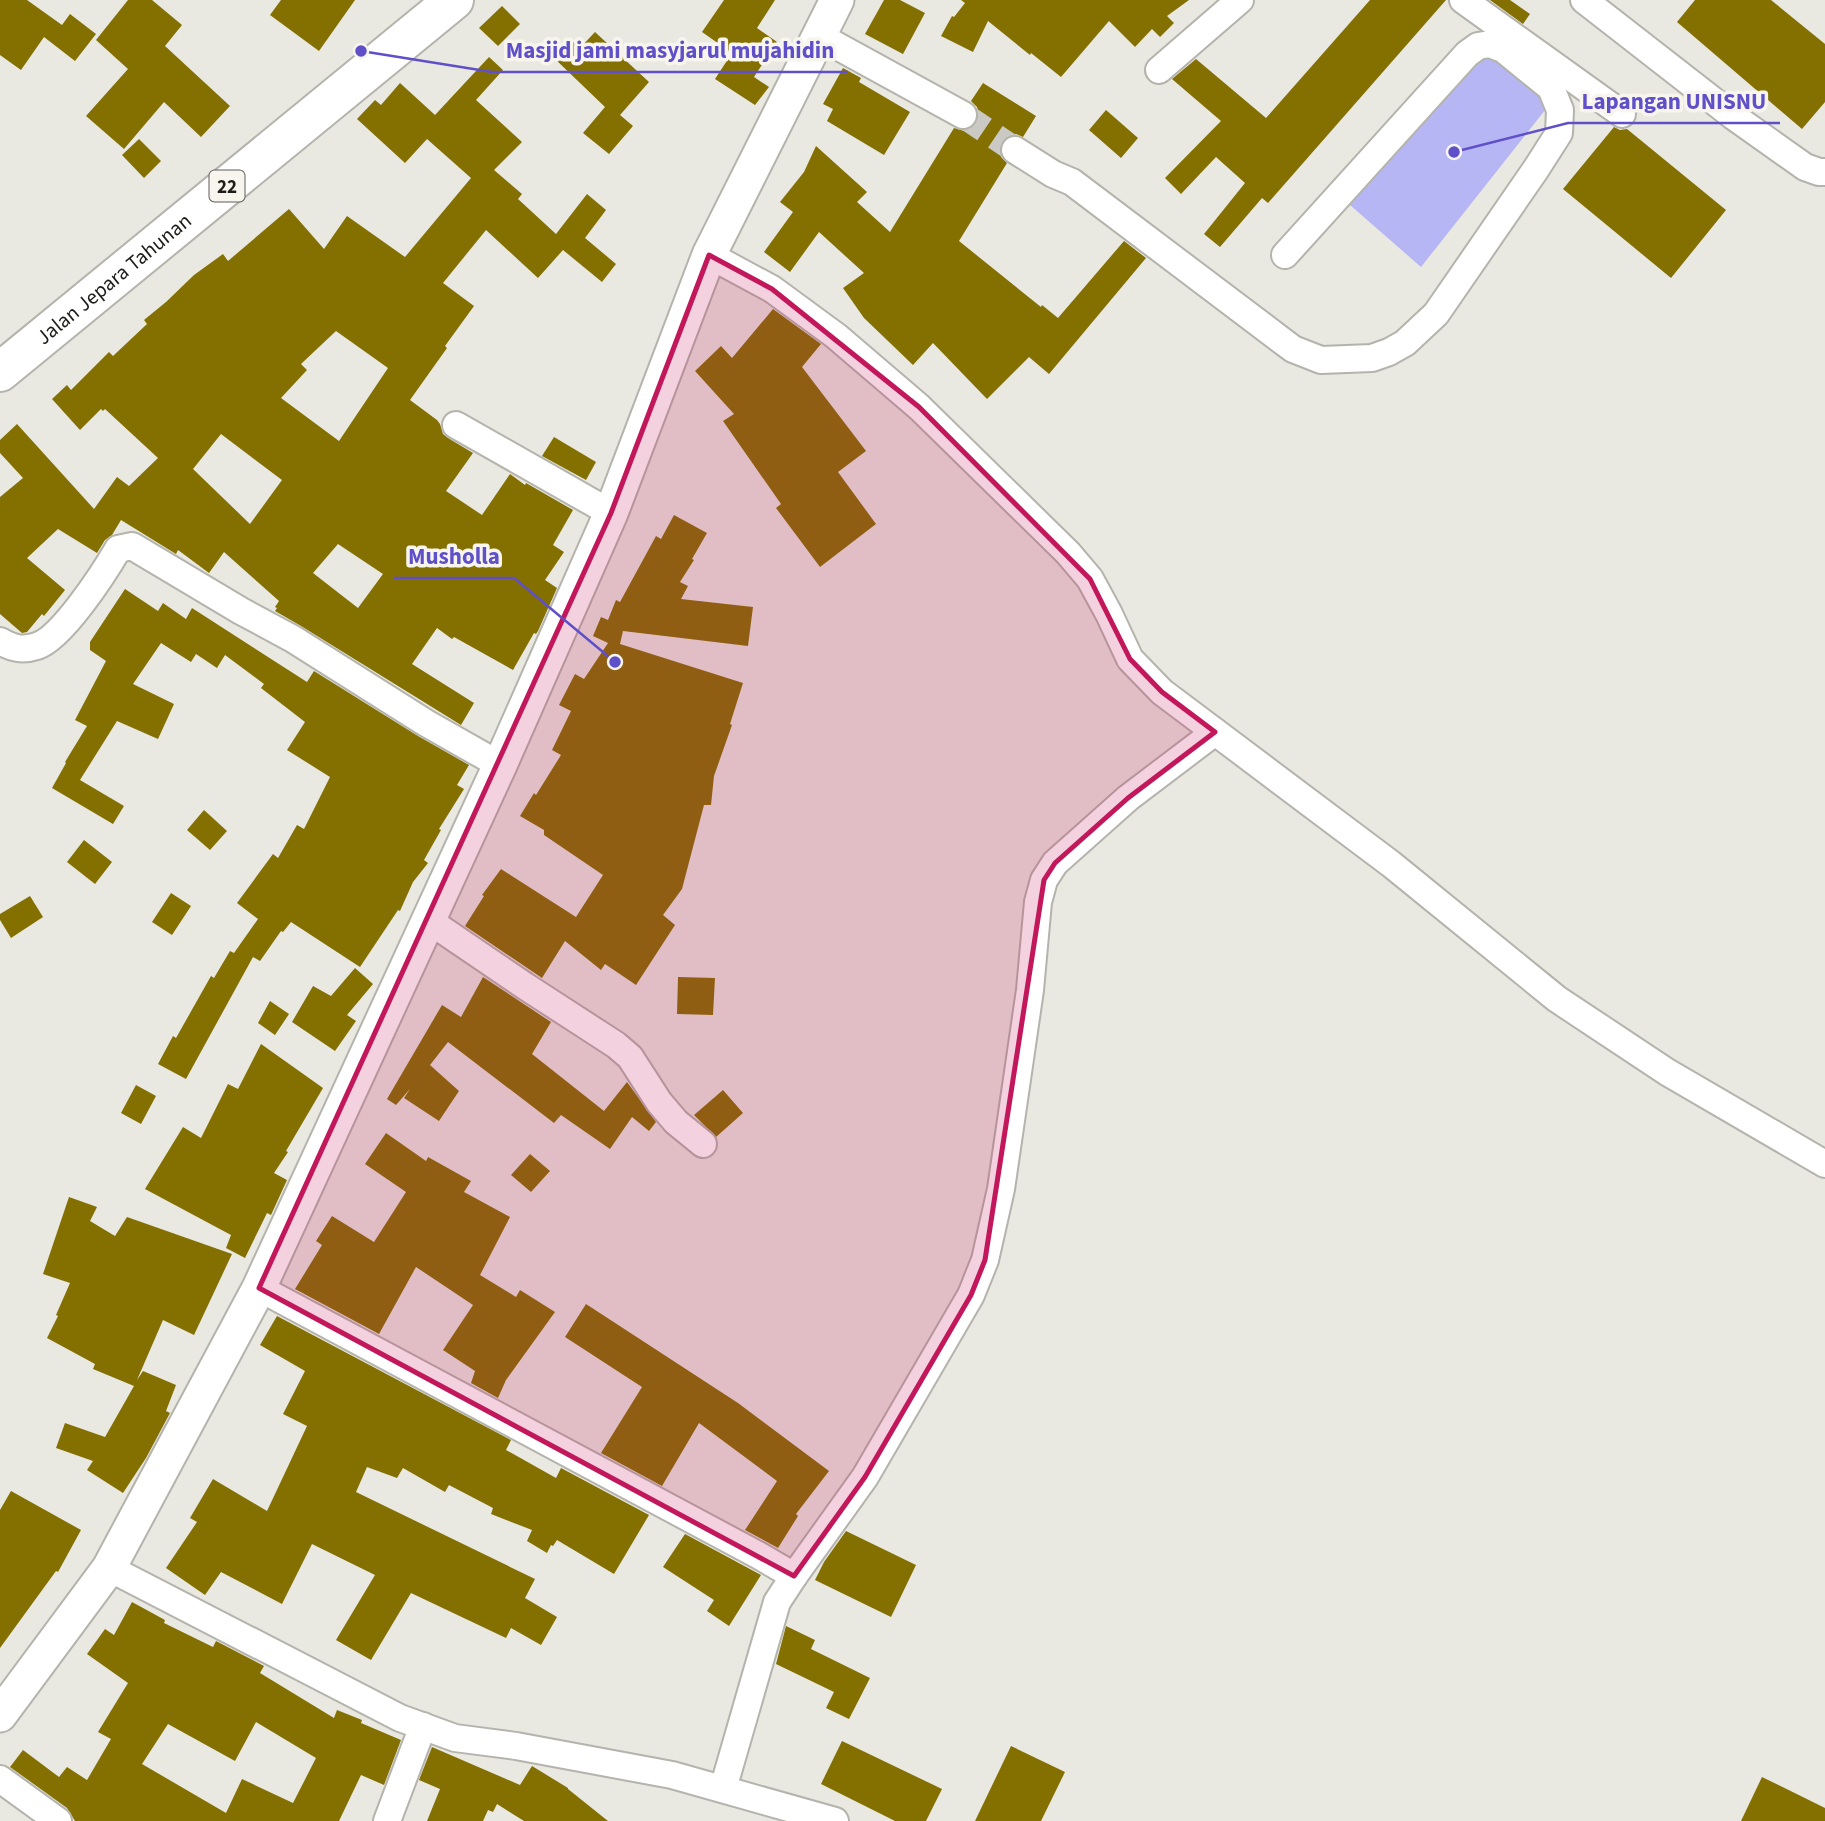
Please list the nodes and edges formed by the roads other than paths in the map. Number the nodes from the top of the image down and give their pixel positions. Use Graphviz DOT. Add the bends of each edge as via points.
graph roads {
  1 [pos="454,0"];
  2 [pos="837,0"];
  3 [pos="1240,0"];
  4 [pos="1463,0"];
  5 [pos="1584,0"];
  6 [pos="819,36"];
  7 [pos="1159,70"];
  8 [pos="1622,114"];
  9 [pos="962,115"];
  10 [pos="1015,150"];
  11 [pos="1825,172"];
  12 [pos="709,255"];
  13 [pos="1285,255"];
  14 [pos="0,372"];
  15 [pos="456,425"];
  16 [pos="611,513"];
  17 [pos="0,641"];
  18 [pos="1215,732"];
  19 [pos="500,765"];
  20 [pos="428,920"];
  21 [pos="703,1144"];
  22 [pos="1825,1164"];
  23 [pos="259,1288"];
  24 [pos="109,1568"];
  25 [pos="794,1576"];
  26 [pos="0,1715"];
  27 [pos="423,1726"];
  28 [pos="0,1779"];
  29 [pos="723,1789"];
  30 [pos="58,1821"];
  31 [pos="387,1821"];
  32 [pos="835,1821"];
  1 -- 14 [label="highway, Jalan Jepara Tahunan / 22"];
  2 -- 6 [label="main road"];
  3 -- 7 [label="street"];
  4 -- 8 [label="street"];
  5 -- 11 [label="street" via="1743,123 1805,167"];
  6 -- 9 [label="street"];
  6 -- 12 [label="main road"];
  10 -- 13 [label="street" via="1072,182 1293,349 1321,360 1373,358 1405,343 1436,314 1536,169 1559,133 1560,110 1551,88 1503,49 1478,46"];
  12 -- 16 [label="main road"];
  12 -- 18 [label="street" via="772,289 919,407 1090,579 1130,659 1161,692"];
  15 -- 16 [label="street"];
  16 -- 19 [label="main road"];
  17 -- 19 [label="street" via="14,649 37,646 57,634 118,549 131,546"];
  18 -- 22 [label="street" via="1391,864 1557,999 1667,1072"];
  18 -- 25 [label="street" via="1128,797 1055,863 1044,880 1000,1189 985,1260 971,1295 865,1477"];
  19 -- 20 [label="main road"];
  20 -- 21 [label="street" via="616,1045 630,1057 676,1122"];
  20 -- 23 [label="main road"];
  23 -- 24 [label="main road"];
  23 -- 25 [label="street"];
  24 -- 26 [label="main road"];
  24 -- 27 [label="street"];
  25 -- 29 [label="street" via="777,1602"];
  27 -- 29 [label="street" via="455,1738 672,1775"];
  27 -- 31 [label="street"];
  28 -- 30 [label="street"];
  29 -- 32 [label="street"];
}
